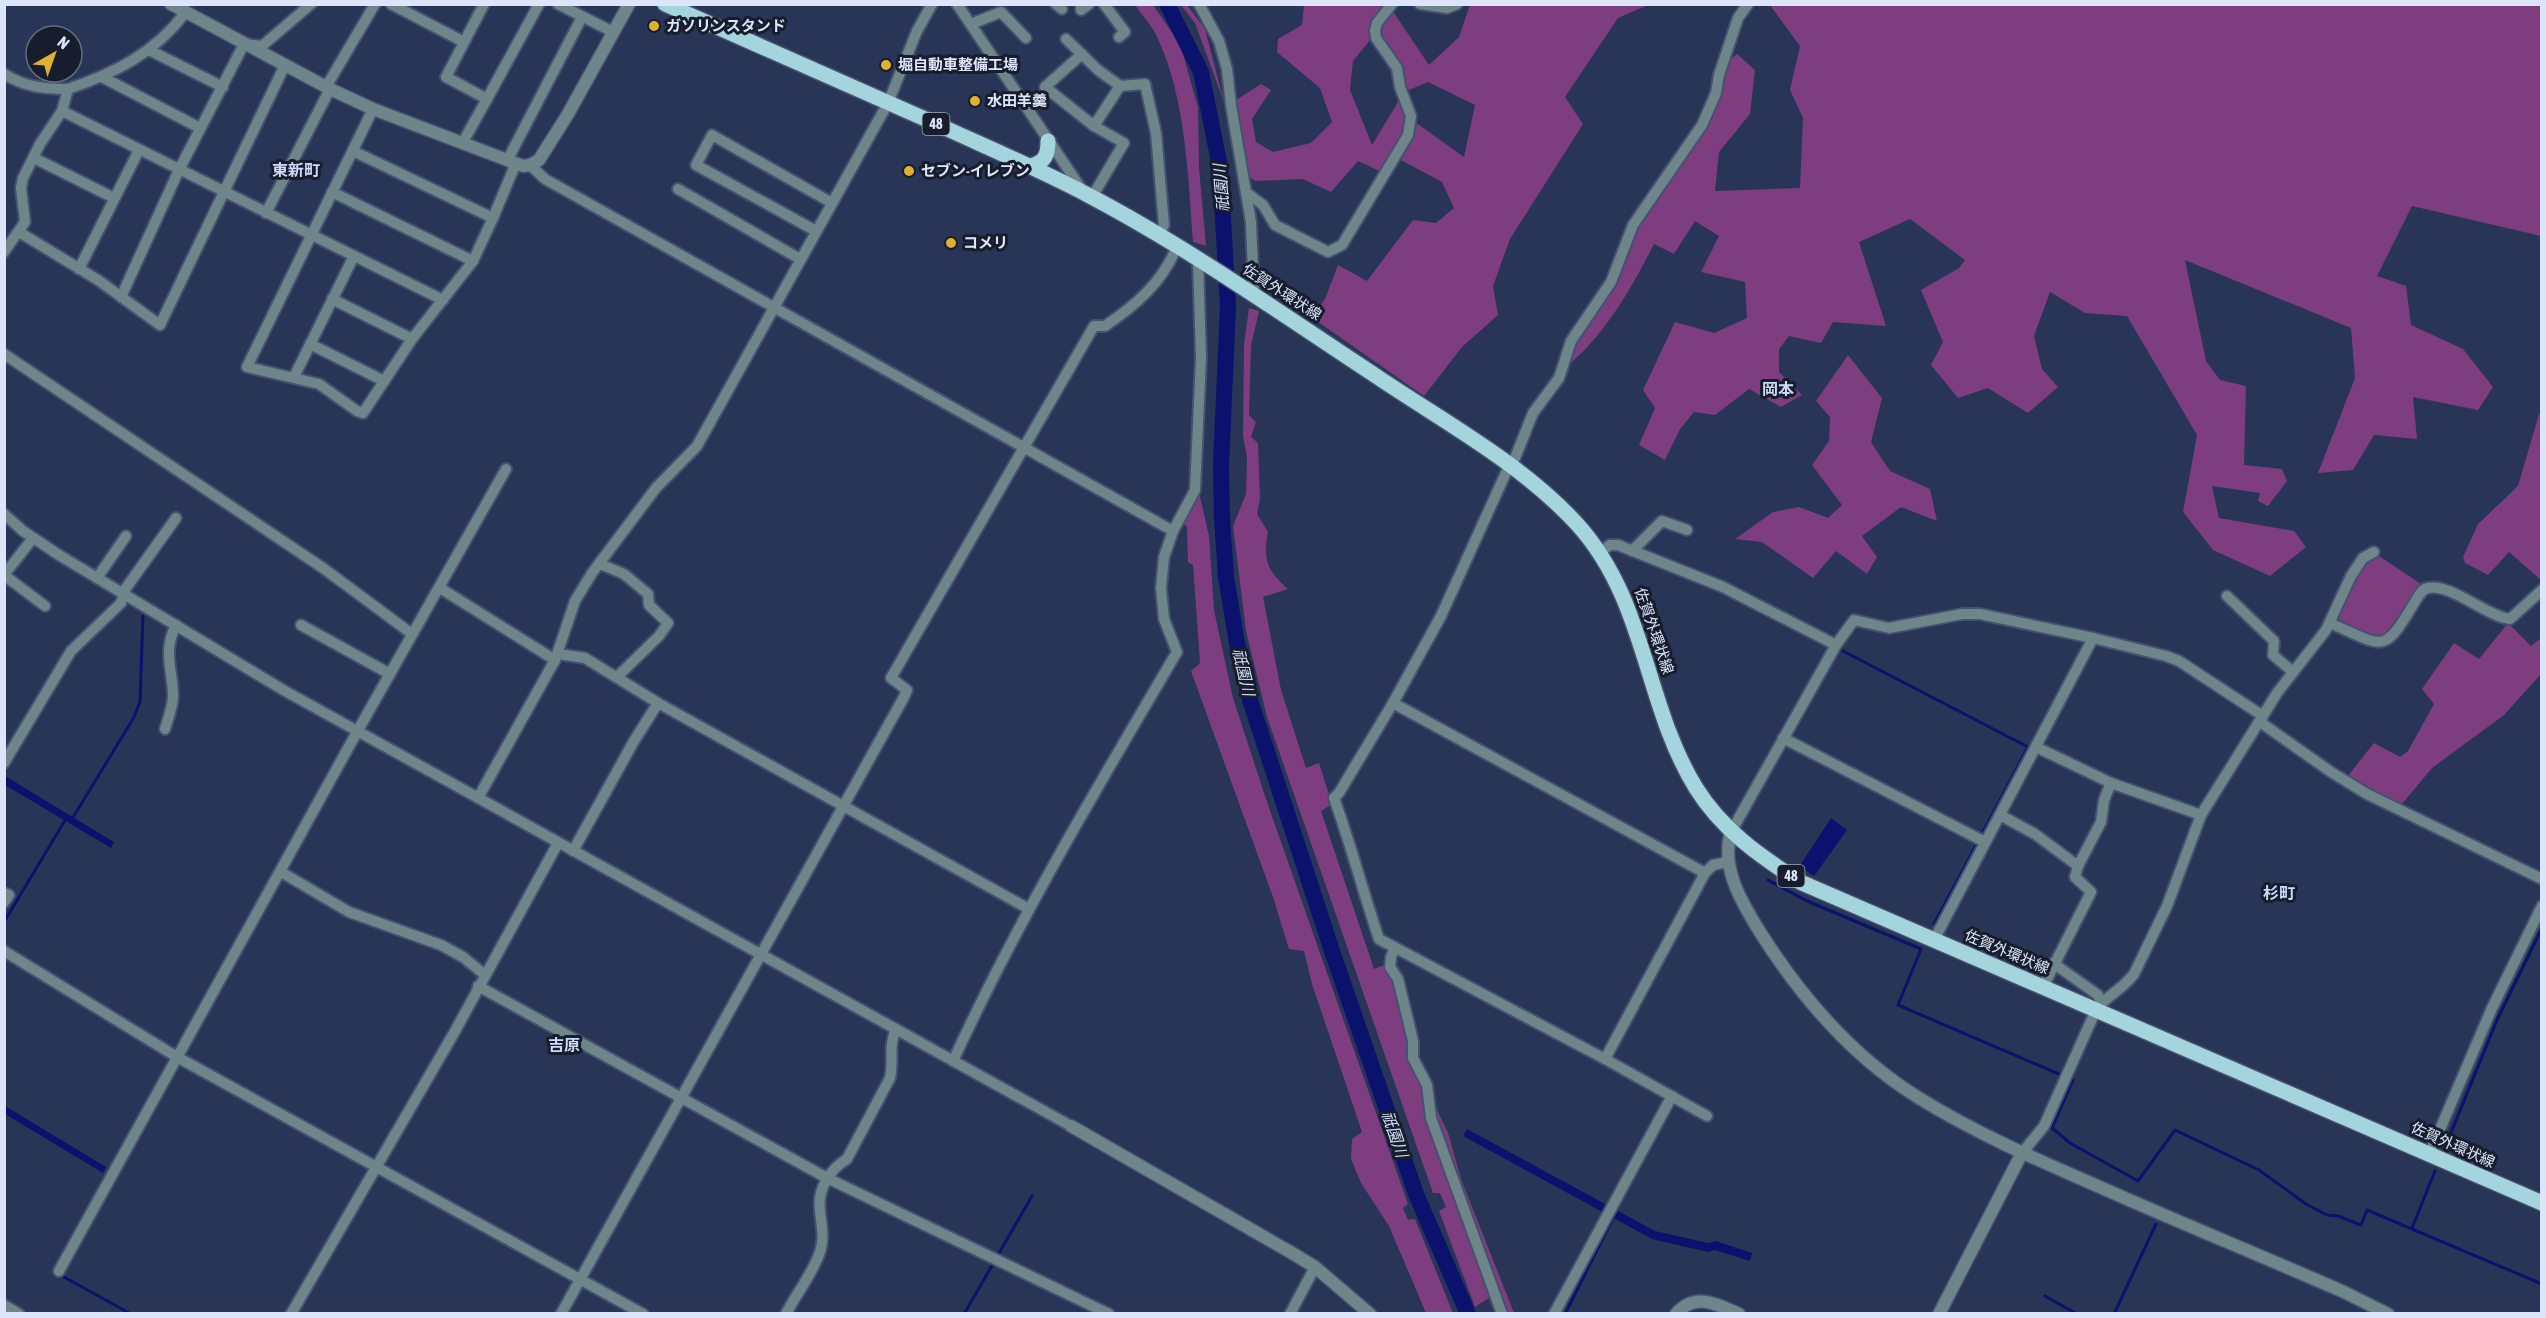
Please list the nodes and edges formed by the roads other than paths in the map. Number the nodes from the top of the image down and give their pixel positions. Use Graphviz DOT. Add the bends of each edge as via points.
graph roads {
  1 [pos="171,4"];
  2 [pos="311,4"];
  3 [pos="375,4"];
  4 [pos="392,4"];
  5 [pos="484,4"];
  6 [pos="539,4"];
  7 [pos="558,4"];
  8 [pos="629,4"];
  9 [pos="665,4"];
  10 [pos="932,4"];
  11 [pos="957,4"];
  12 [pos="1081,4"];
  13 [pos="1089,4"];
  14 [pos="1104,4"];
  15 [pos="1392,4"];
  16 [pos="1420,4"];
  17 [pos="1457,4"];
  18 [pos="1748,4"];
  19 [pos="1201,5"];
  20 [pos="185,13"];
  21 [pos="582,17"];
  22 [pos="970,24"];
  23 [pos="613,32"];
  24 [pos="1026,38"];
  25 [pos="1119,38"];
  26 [pos="1066,39"];
  27 [pos="464,42"];
  28 [pos="244,44"];
  29 [pos="149,50"];
  30 [pos="1082,54"];
  31 [pos="285,65"];
  32 [pos="4,74"];
  33 [pos="102,77"];
  34 [pos="1120,86"];
  35 [pos="223,87"];
  36 [pos="328,88"];
  37 [pos="68,89"];
  38 [pos="487,99"];
  39 [pos="888,102"];
  40 [pos="373,109"];
  41 [pos="62,111"];
  42 [pos="1094,126"];
  43 [pos="200,128"];
  44 [pos="1048,141"];
  45 [pos="463,142"];
  46 [pos="139,150"];
  47 [pos="352,151"];
  48 [pos="34,158"];
  49 [pos="512,161"];
  50 [pos="530,165"];
  51 [pos="1031,166"];
  52 [pos="180,170"];
  53 [pos="678,189"];
  54 [pos="332,192"];
  55 [pos="225,193"];
  56 [pos="1247,193"];
  57 [pos="1088,195"];
  58 [pos="114,198"];
  59 [pos="832,202"];
  60 [pos="266,213"];
  61 [pos="493,219"];
  62 [pos="816,231"];
  63 [pos="19,232"];
  64 [pos="311,235"];
  65 [pos="1159,236"];
  66 [pos="1177,246"];
  67 [pos="4,252"];
  68 [pos="354,256"];
  69 [pos="800,259"];
  70 [pos="1198,259"];
  71 [pos="472,261"];
  72 [pos="79,269"];
  73 [pos="1254,295"];
  74 [pos="121,297"];
  75 [pos="332,299"];
  76 [pos="443,300"];
  77 [pos="774,306"];
  78 [pos="412,339"];
  79 [pos="310,344"];
  80 [pos="4,354"];
  81 [pos="294,377"];
  82 [pos="384,381"];
  83 [pos="1023,446"];
  84 [pos="1509,465"];
  85 [pos="506,469"];
  86 [pos="4,514"];
  87 [pos="176,518"];
  88 [pos="1687,530"];
  89 [pos="1173,531"];
  90 [pos="126,536"];
  91 [pos="33,538"];
  92 [pos="1632,551"];
  93 [pos="1600,552"];
  94 [pos="2374,552"];
  95 [pos="600,564"];
  96 [pos="4,575"];
  97 [pos="97,578"];
  98 [pos="440,588"];
  99 [pos="2541,590"];
  100 [pos="124,595"];
  101 [pos="2227,596"];
  102 [pos="45,606"];
  103 [pos="2330,623"];
  104 [pos="176,625"];
  105 [pos="301,625"];
  106 [pos="412,634"];
  107 [pos="2094,638"];
  108 [pos="1836,645"];
  109 [pos="556,657"];
  110 [pos="2293,672"];
  111 [pos="390,674"];
  112 [pos="617,677"];
  113 [pos="658,703"];
  114 [pos="1393,703"];
  115 [pos="2262,719"];
  116 [pos="165,729"];
  117 [pos="357,732"];
  118 [pos="1783,738"];
  119 [pos="2036,747"];
  120 [pos="4,763"];
  121 [pos="2111,783"];
  122 [pos="478,798"];
  123 [pos="844,807"];
  124 [pos="2000,815"];
  125 [pos="2201,816"];
  126 [pos="1731,832"];
  127 [pos="1985,842"];
  128 [pos="558,843"];
  129 [pos="573,851"];
  130 [pos="1727,862"];
  131 [pos="2078,866"];
  132 [pos="281,872"];
  133 [pos="1705,873"];
  134 [pos="2541,879"];
  135 [pos="4,893"];
  136 [pos="4,903"];
  137 [pos="2541,906"];
  138 [pos="1029,909"];
  139 [pos="1934,940"];
  140 [pos="1395,948"];
  141 [pos="4,951"];
  142 [pos="759,954"];
  143 [pos="2053,963"];
  144 [pos="485,975"];
  145 [pos="478,986"];
  146 [pos="2043,987"];
  147 [pos="2099,1006"];
  148 [pos="896,1029"];
  149 [pos="177,1057"];
  150 [pos="1605,1059"];
  151 [pos="953,1061"];
  152 [pos="1672,1096"];
  153 [pos="680,1097"];
  154 [pos="1707,1116"];
  155 [pos="1071,1126"];
  156 [pos="2022,1153"];
  157 [pos="2429,1155"];
  158 [pos="376,1166"];
  159 [pos="827,1178"];
  160 [pos="2541,1203"];
  161 [pos="1315,1267"];
  162 [pos="59,1271"];
  163 [pos="581,1279"];
  164 [pos="4,1305"];
  165 [pos="19,1314"];
  166 [pos="291,1314"];
  167 [pos="561,1314"];
  168 [pos="643,1314"];
  169 [pos="786,1314"];
  170 [pos="1109,1314"];
  171 [pos="1290,1314"];
  172 [pos="1371,1314"];
  173 [pos="1502,1314"];
  174 [pos="1554,1314"];
  175 [pos="1676,1314"];
  176 [pos="1739,1314"];
  177 [pos="1940,1314"];
  178 [pos="2388,1314"];
  1 -- 20 [label="street"];
  2 -- 28 [label="street" via="262,46"];
  3 -- 36 [label="street"];
  4 -- 27 [label="street"];
  5 -- 27 [label="street"];
  6 -- 38 [label="street"];
  7 -- 21 [label="street"];
  8 -- 23 [label="street"];
  9 -- 39 [label="main road, 佐賀外環状線 / 48"];
  10 -- 39 [label="street"];
  11 -- 22 [label="street"];
  12 -- 13 [label="street" via="1081,10"];
  14 -- 25 [label="street" via="1125,32"];
  15 -- 56 [label="street" via="1377,23 1376,38 1397,68 1412,123 1342,245 1328,252 1275,225 1263,205"];
  16 -- 17 [label="street" via="1447,8"];
  18 -- 84 [label="street" via="1738,18 1716,93 1702,125 1633,225 1611,282 1571,340 1559,378 1533,412"];
  19 -- 56 [label="street" via="1219,41 1227,69"];
  20 -- 28 [label="street"];
  20 -- 29 [label="street"];
  21 -- 23 [label="street"];
  21 -- 49 [label="street"];
  22 -- 24 [label="street" via="1001,12"];
  22 -- 44 [label="street"];
  23 -- 50 [label="street" via="568,114 539,160"];
  26 -- 30 [label="street"];
  27 -- 38 [label="street" via="446,77"];
  28 -- 31 [label="street"];
  28 -- 35 [label="street"];
  29 -- 33 [label="street"];
  29 -- 35 [label="street"];
  30 -- 34 [label="street"];
  30 -- 42 [label="street" via="1045,87"];
  31 -- 36 [label="street"];
  31 -- 55 [label="street"];
  32 -- 37 [label="street" via="20,84"];
  33 -- 37 [label="street"];
  33 -- 43 [label="street"];
  34 -- 42 [label="street"];
  34 -- 65 [label="street" via="1145,84 1156,133 1164,225"];
  35 -- 43 [label="street"];
  36 -- 40 [label="street"];
  36 -- 60 [label="street"];
  37 -- 41 [label="street"];
  38 -- 45 [label="street"];
  39 -- 51 [label="main road, 佐賀外環状線 / 48"];
  39 -- 59 [label="street"];
  40 -- 45 [label="street"];
  40 -- 47 [label="street"];
  41 -- 46 [label="street"];
  41 -- 48 [label="street"];
  42 -- 57 [label="street" via="1124,144"];
  43 -- 52 [label="street"];
  44 -- 51 [label="main road" via="1045,159"];
  44 -- 57 [label="street"];
  45 -- 49 [label="street"];
  46 -- 52 [label="street"];
  46 -- 58 [label="street"];
  47 -- 54 [label="street"];
  47 -- 61 [label="street"];
  48 -- 58 [label="street"];
  48 -- 63 [label="street" via="23,178 25,222"];
  49 -- 50 [label="street"];
  49 -- 61 [label="street"];
  50 -- 77 [label="street" via="555,184"];
  51 -- 57 [label="main road, 佐賀外環状線 / 48"];
  52 -- 55 [label="street"];
  52 -- 74 [label="street"];
  53 -- 69 [label="street"];
  54 -- 64 [label="street"];
  54 -- 71 [label="street"];
  55 -- 60 [label="street"];
  55 -- 74 [label="street" via="160,326"];
  56 -- 73 [label="street"];
  57 -- 65 [label="main road, 佐賀外環状線 / 48"];
  58 -- 72 [label="street"];
  59 -- 62 [label="street"];
  59 -- 62 [label="street" via="712,135 696,165"];
  60 -- 64 [label="street"];
  61 -- 71 [label="street"];
  62 -- 69 [label="street"];
  63 -- 67 [label="street"];
  63 -- 72 [label="street"];
  64 -- 68 [label="street"];
  64 -- 81 [label="street" via="247,367"];
  65 -- 66 [label="main road, 佐賀外環状線 / 48"];
  66 -- 70 [label="main road, 佐賀外環状線 / 48"];
  66 -- 83 [label="street" via="1148,292 1105,326 1094,326"];
  68 -- 75 [label="street"];
  68 -- 76 [label="street"];
  69 -- 77 [label="street"];
  70 -- 73 [label="main road, 佐賀外環状線 / 48"];
  70 -- 89 [label="street" via="1201,358 1195,490"];
  71 -- 76 [label="street"];
  72 -- 74 [label="street"];
  73 -- 84 [label="main road, 佐賀外環状線 / 48"];
  75 -- 78 [label="street"];
  75 -- 79 [label="street"];
  76 -- 78 [label="street"];
  77 -- 83 [label="street"];
  77 -- 95 [label="street" via="696,446 656,488"];
  78 -- 82 [label="street"];
  79 -- 81 [label="street"];
  79 -- 82 [label="street"];
  80 -- 106 [label="street" via="323,568"];
  81 -- 82 [label="street" via="319,384 363,413"];
  83 -- 89 [label="street"];
  83 -- 123 [label="street" via="891,678 907,690"];
  84 -- 93 [label="main road, 佐賀外環状線 / 48" via="1550,498"];
  84 -- 114 [label="street" via="1446,606"];
  85 -- 98 [label="street"];
  86 -- 91 [label="street"];
  87 -- 100 [label="street"];
  88 -- 92 [label="street" via="1662,521"];
  89 -- 138 [label="street" via="1164,557 1161,588 1164,619 1176,652"];
  90 -- 97 [label="street"];
  91 -- 96 [label="street"];
  91 -- 97 [label="street"];
  92 -- 93 [label="street" via="1610,545"];
  92 -- 108 [label="street" via="1723,587"];
  93 -- 126 [label="main road, 佐賀外環状線 / 48" via="1625,597 1672,742 1697,790"];
  94 -- 103 [label="street" via="2363,558"];
  95 -- 109 [label="street" via="575,601"];
  95 -- 112 [label="street" via="624,574 648,594 650,605 668,623"];
  96 -- 102 [label="street"];
  97 -- 100 [label="street"];
  98 -- 106 [label="street"];
  98 -- 109 [label="street"];
  99 -- 103 [label="street" via="2510,618 2502,618 2475,603 2426,588 2396,633 2381,643"];
  100 -- 104 [label="street"];
  100 -- 120 [label="street" via="122,603 71,651"];
  101 -- 110 [label="street" via="2274,641 2273,655"];
  103 -- 110 [label="street"];
  104 -- 116 [label="street" via="168,646 173,698"];
  104 -- 117 [label="street"];
  105 -- 111 [label="street"];
  106 -- 111 [label="street"];
  107 -- 108 [label="street" via="1980,614 1962,614 1889,628 1854,620"];
  107 -- 115 [label="street" via="2179,661"];
  107 -- 119 [label="street"];
  108 -- 118 [label="street"];
  109 -- 112 [label="street" via="585,658"];
  109 -- 122 [label="street"];
  110 -- 115 [label="street"];
  111 -- 117 [label="street"];
  112 -- 113 [label="street"];
  113 -- 123 [label="street"];
  113 -- 129 [label="street"];
  114 -- 133 [label="street"];
  114 -- 140 [label="street" via="1334,798 1379,939"];
  115 -- 125 [label="street"];
  115 -- 134 [label="street" via="2331,772 2367,794"];
  117 -- 122 [label="street"];
  117 -- 132 [label="street"];
  118 -- 126 [label="street"];
  118 -- 127 [label="street"];
  119 -- 121 [label="street"];
  119 -- 124 [label="street"];
  121 -- 125 [label="street"];
  121 -- 131 [label="street" via="2102,822"];
  122 -- 128 [label="street"];
  123 -- 138 [label="street"];
  123 -- 142 [label="street"];
  124 -- 127 [label="street"];
  124 -- 131 [label="street" via="2035,834"];
  125 -- 147 [label="street" via="2168,906 2134,974"];
  126 -- 130 [label="street"];
  126 -- 139 [label="main road, 佐賀外環状線 / 48" via="1753,852 1800,882"];
  127 -- 139 [label="street"];
  128 -- 129 [label="street"];
  128 -- 144 [label="street"];
  129 -- 142 [label="street"];
  130 -- 133 [label="street" via="1713,865"];
  130 -- 156 [label="street" via="1750,915 1775,956 1837,1031 1917,1097"];
  131 -- 143 [label="street" via="2075,877 2091,892"];
  132 -- 144 [label="street" via="350,912 441,945"];
  132 -- 149 [label="street"];
  133 -- 150 [label="street"];
  135 -- 136 [label="street" via="9,895"];
  137 -- 157 [label="street"];
  138 -- 151 [label="street" via="988,984"];
  139 -- 146 [label="main road, 佐賀外環状線 / 48"];
  140 -- 150 [label="street"];
  140 -- 173 [label="street" via="1390,967 1398,979 1413,1041 1413,1058 1427,1085 1431,1118"];
  141 -- 149 [label="street"];
  142 -- 148 [label="street"];
  142 -- 153 [label="street"];
  143 -- 146 [label="street"];
  143 -- 147 [label="street" via="2098,995"];
  144 -- 145 [label="street"];
  145 -- 153 [label="street"];
  145 -- 158 [label="street"];
  146 -- 147 [label="main road, 佐賀外環状線 / 48"];
  147 -- 156 [label="street" via="2044,1125"];
  147 -- 157 [label="main road, 佐賀外環状線 / 48"];
  148 -- 151 [label="street"];
  148 -- 159 [label="street" via="890,1041 890,1078 847,1159 836,1165"];
  149 -- 158 [label="street"];
  149 -- 162 [label="street"];
  150 -- 152 [label="street"];
  151 -- 155 [label="street"];
  152 -- 154 [label="street"];
  152 -- 174 [label="street"];
  153 -- 159 [label="street"];
  153 -- 163 [label="street"];
  155 -- 161 [label="street"];
  156 -- 177 [label="street"];
  156 -- 178 [label="street"];
  157 -- 160 [label="main road, 佐賀外環状線 / 48"];
  158 -- 163 [label="street"];
  158 -- 166 [label="street"];
  159 -- 169 [label="street" via="819,1208 824,1230 820,1252"];
  159 -- 170 [label="street"];
  161 -- 171 [label="street"];
  161 -- 172 [label="street"];
  163 -- 167 [label="street"];
  163 -- 168 [label="street"];
  164 -- 165 [label="street"];
  175 -- 176 [label="street" via="1690,1302 1702,1300"];
}
